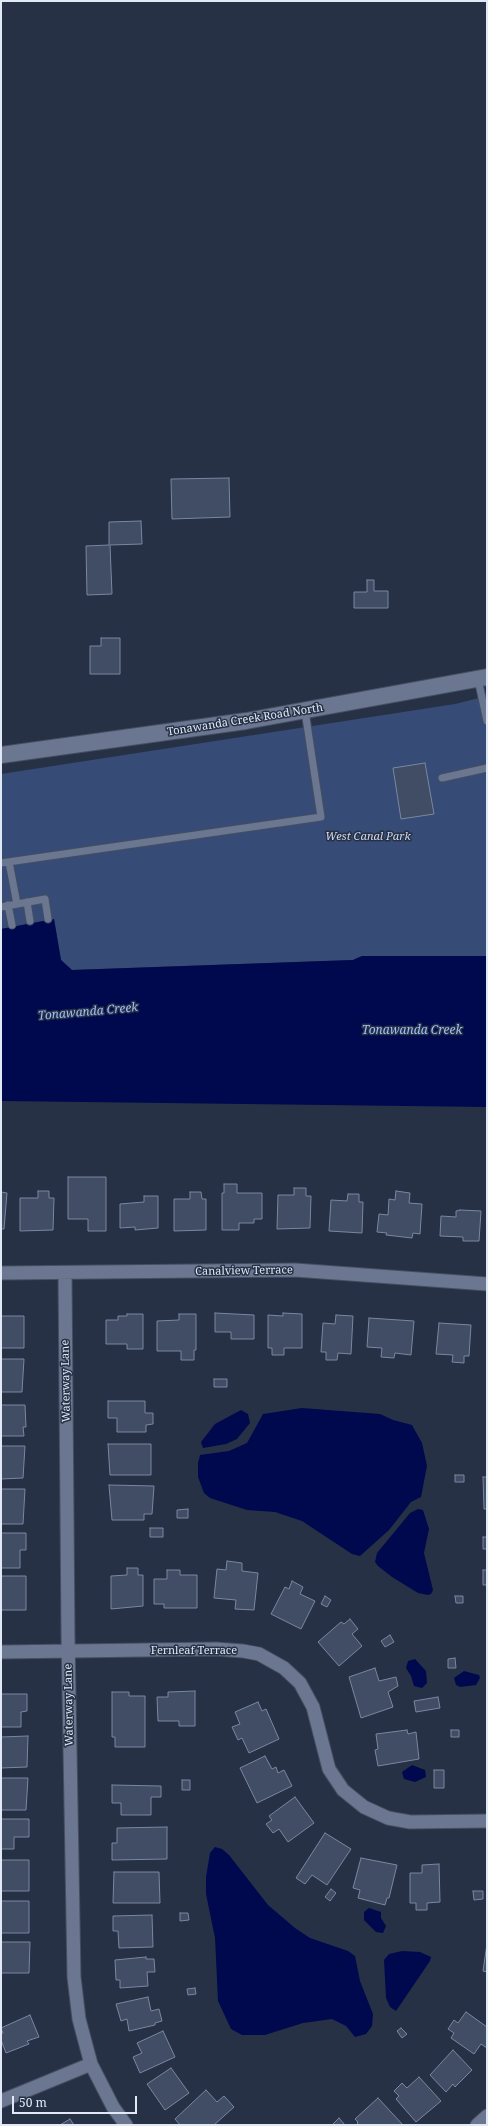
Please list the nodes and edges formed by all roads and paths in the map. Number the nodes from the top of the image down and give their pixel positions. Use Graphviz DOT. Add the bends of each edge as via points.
graph roads {
  1 [pos="483,678"];
  2 [pos="305,711"];
  3 [pos="487,721"];
  4 [pos="1,755"];
  5 [pos="487,768"];
  6 [pos="442,778"];
  7 [pos="9,862"];
  8 [pos="1,863"];
  9 [pos="27,902"];
  10 [pos="16,904"];
  11 [pos="5,906"];
  12 [pos="48,919"];
  13 [pos="30,921"];
  14 [pos="12,925"];
  15 [pos="1,1273"];
  16 [pos="65,1274"];
  17 [pos="487,1284"];
  18 [pos="1,1652"];
  19 [pos="68,1652"];
  20 [pos="487,1821"];
  21 [pos="91,2064"];
  22 [pos="1,2101"];
  23 [pos="487,2116"];
  24 [pos="126,2125"];
  25 [pos="477,2125"];
  1 -- 2 [label="street, Tonawanda Creek Road North"];
  1 -- 3 [label="lane"];
  2 -- 4 [label="street, Tonawanda Creek Road North"];
  2 -- 7 [label="lane" via="321,817"];
  5 -- 6 [label="lane"];
  7 -- 8 [label="lane"];
  7 -- 10 [label="lane"];
  9 -- 10 [label="lane"];
  9 -- 12 [label="lane" via="45,899"];
  9 -- 13 [label="lane"];
  10 -- 11 [label="lane"];
  11 -- 14 [label="lane"];
  15 -- 16 [label="street, Canalview Terrace"];
  16 -- 17 [label="street, Canalview Terrace" via="295,1270"];
  16 -- 19 [label="street, Waterway Lane"];
  18 -- 19 [label="street, Fernleaf Terrace"];
  19 -- 20 [label="street, Fernleaf Terrace" via="216,1649 259,1654 284,1668 300,1683 312,1708 329,1769 343,1790 364,1807 388,1818 410,1822"];
  19 -- 21 [label="street, Waterway Lane" via="74,1977 79,2020"];
  21 -- 22 [label="street"];
  21 -- 24 [label="street, Waterway Lane" via="113,2107"];
  23 -- 25 [label="street"];
}
